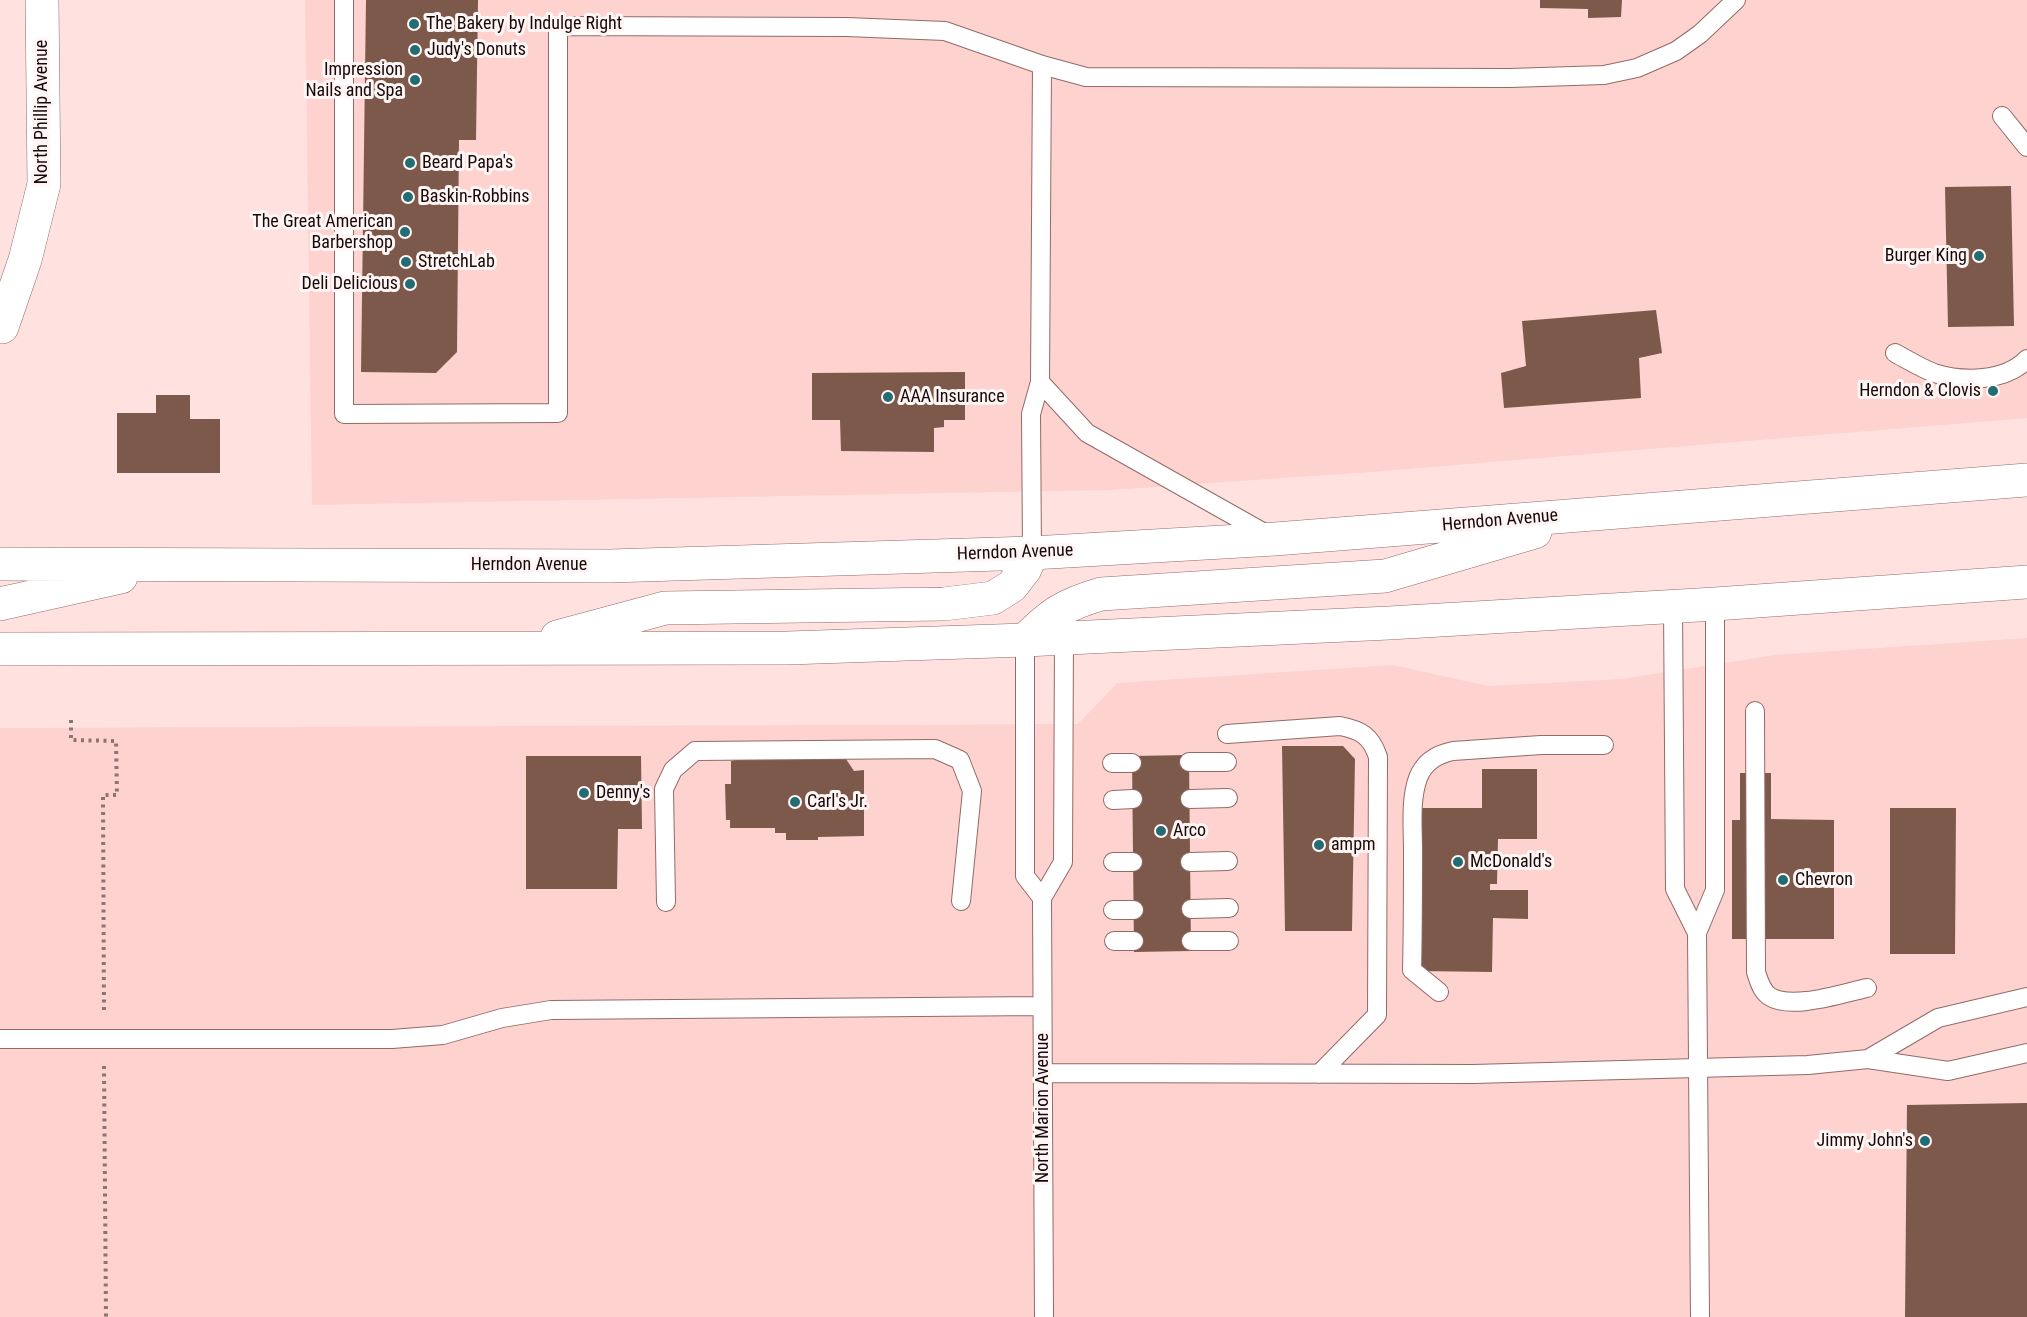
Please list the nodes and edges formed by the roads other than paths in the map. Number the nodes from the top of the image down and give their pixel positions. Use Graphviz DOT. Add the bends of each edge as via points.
graph roads {
  1 [pos="42,0"];
  2 [pos="344,0"];
  3 [pos="1736,0"];
  4 [pos="1042,65"];
  5 [pos="2002,116"];
  6 [pos="2027,147"];
  7 [pos="2,327"];
  8 [pos="1895,353"];
  9 [pos="2027,358"];
  10 [pos="1040,382"];
  11 [pos="2027,480"];
  12 [pos="1603,512"];
  13 [pos="1275,539"];
  14 [pos="1032,553"];
  15 [pos="0,564"];
  16 [pos="176,564"];
  17 [pos="2027,582"];
  18 [pos="0,604"];
  19 [pos="1716,604"];
  20 [pos="1673,606"];
  21 [pos="1064,638"];
  22 [pos="1024,640"];
  23 [pos="0,649"];
  24 [pos="512,649"];
  25 [pos="1755,711"];
  26 [pos="1227,734"];
  27 [pos="1604,745"];
  28 [pos="1189,762"];
  29 [pos="1227,762"];
  30 [pos="1112,763"];
  31 [pos="1132,763"];
  32 [pos="1228,798"];
  33 [pos="1133,799"];
  34 [pos="1190,799"];
  35 [pos="1113,800"];
  36 [pos="1228,861"];
  37 [pos="1113,862"];
  38 [pos="1133,862"];
  39 [pos="1190,862"];
  40 [pos="1042,898"];
  41 [pos="962,901"];
  42 [pos="666,902"];
  43 [pos="1229,908"];
  44 [pos="1191,909"];
  45 [pos="1113,910"];
  46 [pos="1134,910"];
  47 [pos="1696,933"];
  48 [pos="1114,941"];
  49 [pos="1134,941"];
  50 [pos="1191,941"];
  51 [pos="1229,941"];
  52 [pos="1867,988"];
  53 [pos="1439,992"];
  54 [pos="2027,998"];
  55 [pos="1042,1006"];
  56 [pos="0,1039"];
  57 [pos="2027,1053"];
  58 [pos="1868,1059"];
  59 [pos="1698,1068"];
  60 [pos="1043,1073"];
  61 [pos="1319,1074"];
  62 [pos="1044,1317"];
  63 [pos="1700,1317"];
  1 -- 7 [label="main road, North Phillip Avenue" via="44,184 25,260"];
  2 -- 4 [label="lane" via="344,414 558,413 558,26 945,31"];
  3 -- 4 [label="lane" via="1676,51 1637,68 1604,75 1134,78 1086,77"];
  4 -- 10 [label="lane"];
  5 -- 6 [label="lane"];
  8 -- 9 [label="lane" via="1932,372 1956,378 2001,376"];
  10 -- 13 [label="lane" via="1087,433"];
  10 -- 14 [label="lane" via="1031,414"];
  11 -- 12 [label="main road, Herndon Avenue"];
  12 -- 13 [label="main road, Herndon Avenue"];
  12 -- 22 [label="main road" via="1385,576 1101,594 1059,609"];
  13 -- 14 [label="main road, Herndon Avenue"];
  14 -- 16 [label="main road, Herndon Avenue" via="610,566"];
  14 -- 24 [label="main road" via="1012,586 993,598 945,604 665,608"];
  15 -- 16 [label="main road, Herndon Avenue"];
  16 -- 18 [label="main road"];
  17 -- 19 [label="main road"];
  19 -- 20 [label="main road"];
  19 -- 47 [label="lane" via="1715,890"];
  20 -- 21 [label="main road"];
  20 -- 47 [label="lane" via="1675,889"];
  21 -- 22 [label="main road"];
  21 -- 40 [label="lane" via="1063,862"];
  22 -- 24 [label="main road" via="788,648"];
  22 -- 40 [label="lane" via="1026,876"];
  23 -- 24 [label="main road"];
  25 -- 52 [label="lane" via="1756,972 1760,986 1769,996 1791,1002"];
  26 -- 61 [label="lane" via="1340,726 1364,735 1373,743 1378,757 1377,1015"];
  27 -- 53 [label="lane" via="1453,751 1432,759 1418,776 1413,813 1412,970"];
  28 -- 29 [label="lane"];
  30 -- 31 [label="lane"];
  32 -- 34 [label="lane"];
  33 -- 35 [label="lane"];
  36 -- 39 [label="lane"];
  37 -- 38 [label="lane"];
  40 -- 55 [label="lane, North Marion Avenue"];
  41 -- 42 [label="lane" via="972,791 960,760 935,749 923,749 695,751 674,770 664,789"];
  43 -- 44 [label="lane"];
  45 -- 46 [label="lane"];
  47 -- 59 [label="lane"];
  48 -- 49 [label="lane"];
  50 -- 51 [label="lane"];
  54 -- 58 [label="lane" via="1938,1018"];
  55 -- 56 [label="lane" via="551,1010 502,1018 443,1035 392,1039"];
  55 -- 60 [label="lane, North Marion Avenue"];
  57 -- 58 [label="lane" via="1948,1071"];
  58 -- 59 [label="lane"];
  59 -- 61 [label="lane"];
  59 -- 63 [label="lane"];
  60 -- 61 [label="lane"];
  60 -- 62 [label="lane, North Marion Avenue"];
}
